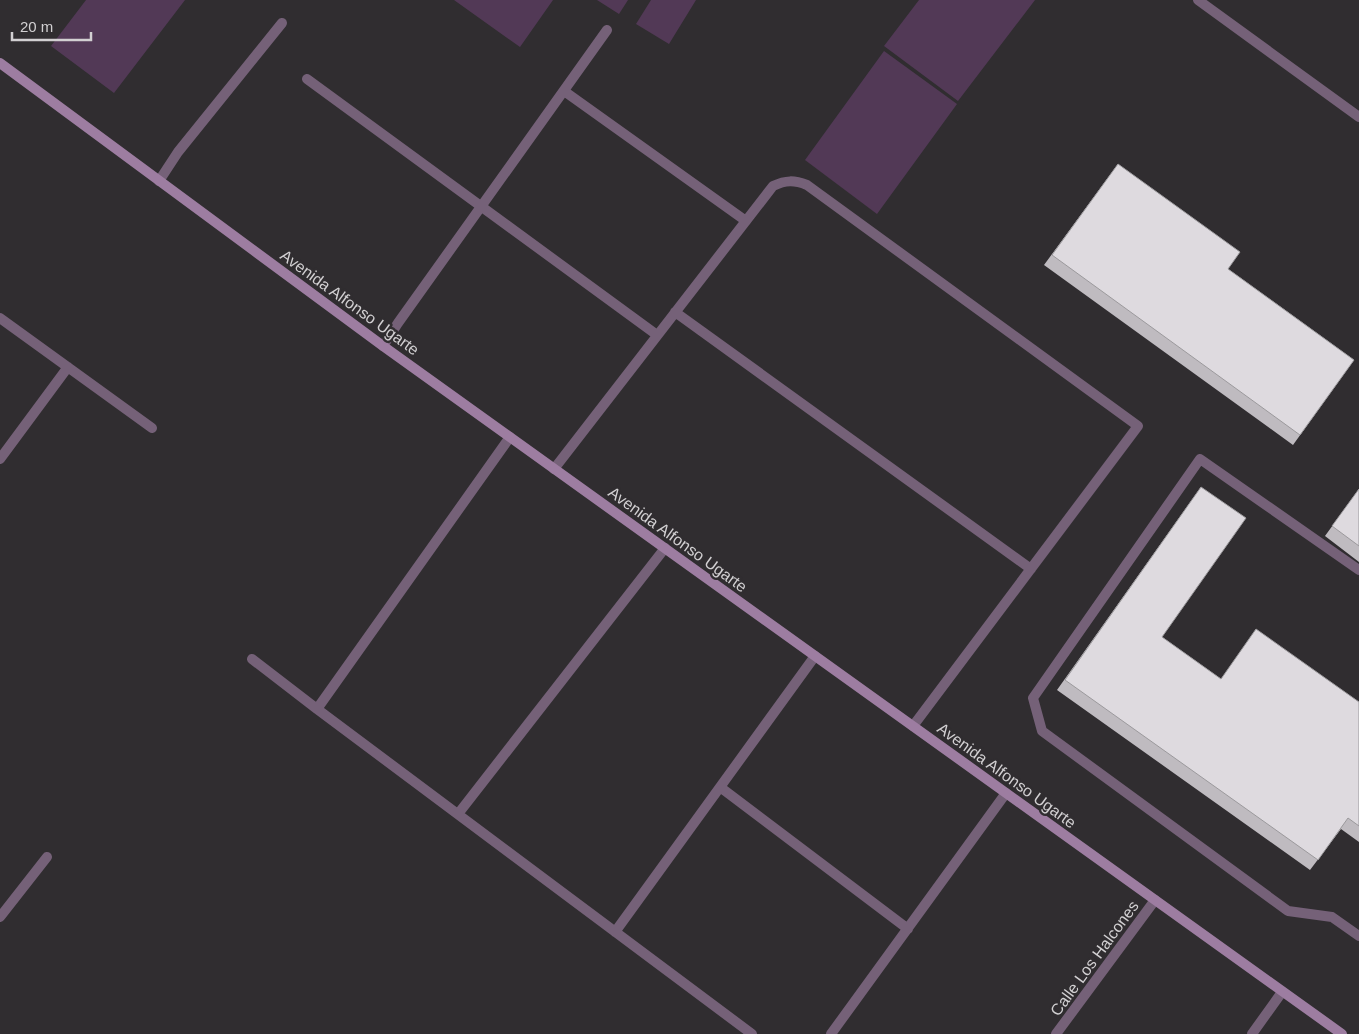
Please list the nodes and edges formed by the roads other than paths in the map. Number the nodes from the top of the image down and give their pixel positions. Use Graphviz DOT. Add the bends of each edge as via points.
graph roads {
  1 [pos="1198,0"];
  2 [pos="282,23"];
  3 [pos="607,30"];
  4 [pos="0,63"];
  5 [pos="307,79"];
  6 [pos="564,91"];
  7 [pos="1359,117"];
  8 [pos="159,181"];
  9 [pos="482,206"];
  10 [pos="746,221"];
  11 [pos="676,312"];
  12 [pos="0,318"];
  13 [pos="657,335"];
  14 [pos="383,346"];
  15 [pos="68,367"];
  16 [pos="152,428"];
  17 [pos="510,437"];
  18 [pos="0,459"];
  19 [pos="554,469"];
  20 [pos="665,548"];
  21 [pos="1031,568"];
  22 [pos="1359,570"];
  23 [pos="816,656"];
  24 [pos="252,659"];
  25 [pos="316,709"];
  26 [pos="913,726"];
  27 [pos="720,787"];
  28 [pos="1006,793"];
  29 [pos="458,814"];
  30 [pos="47,857"];
  31 [pos="1155,900"];
  32 [pos="0,917"];
  33 [pos="908,929"];
  34 [pos="615,932"];
  35 [pos="1359,936"];
  36 [pos="1282,992"];
  37 [pos="752,1034"];
  38 [pos="831,1034"];
  39 [pos="1056,1034"];
  40 [pos="1252,1034"];
  41 [pos="1342,1034"];
  1 -- 7 [label="street"];
  2 -- 8 [label="street" via="178,152"];
  3 -- 6 [label="street"];
  4 -- 8 [label="street, Avenida Alfonso Ugarte"];
  5 -- 9 [label="street"];
  6 -- 9 [label="street"];
  6 -- 10 [label="street"];
  8 -- 14 [label="street, Avenida Alfonso Ugarte"];
  9 -- 13 [label="street"];
  9 -- 14 [label="street"];
  10 -- 11 [label="street"];
  10 -- 21 [label="street" via="773,186 783,181 807,185 1138,426"];
  11 -- 13 [label="street"];
  11 -- 21 [label="street"];
  12 -- 15 [label="street"];
  13 -- 19 [label="street"];
  14 -- 17 [label="street, Avenida Alfonso Ugarte"];
  15 -- 16 [label="street"];
  15 -- 18 [label="street"];
  17 -- 19 [label="street, Avenida Alfonso Ugarte"];
  17 -- 25 [label="street"];
  19 -- 20 [label="street, Avenida Alfonso Ugarte"];
  20 -- 23 [label="street, Avenida Alfonso Ugarte"];
  20 -- 29 [label="street"];
  21 -- 26 [label="street"];
  22 -- 35 [label="street" via="1200,459 1033,698 1042,731 1288,911 1332,917"];
  23 -- 26 [label="street, Avenida Alfonso Ugarte"];
  23 -- 27 [label="street"];
  24 -- 25 [label="street"];
  25 -- 29 [label="street"];
  26 -- 28 [label="street, Avenida Alfonso Ugarte"];
  27 -- 33 [label="street"];
  27 -- 34 [label="street"];
  28 -- 31 [label="street, Avenida Alfonso Ugarte"];
  28 -- 33 [label="street"];
  29 -- 34 [label="street"];
  30 -- 32 [label="street"];
  31 -- 36 [label="street, Avenida Alfonso Ugarte"];
  31 -- 39 [label="street, Calle Los Halcones"];
  33 -- 38 [label="street"];
  34 -- 37 [label="street"];
  36 -- 40 [label="street"];
  36 -- 41 [label="street, Avenida Alfonso Ugarte"];
}
